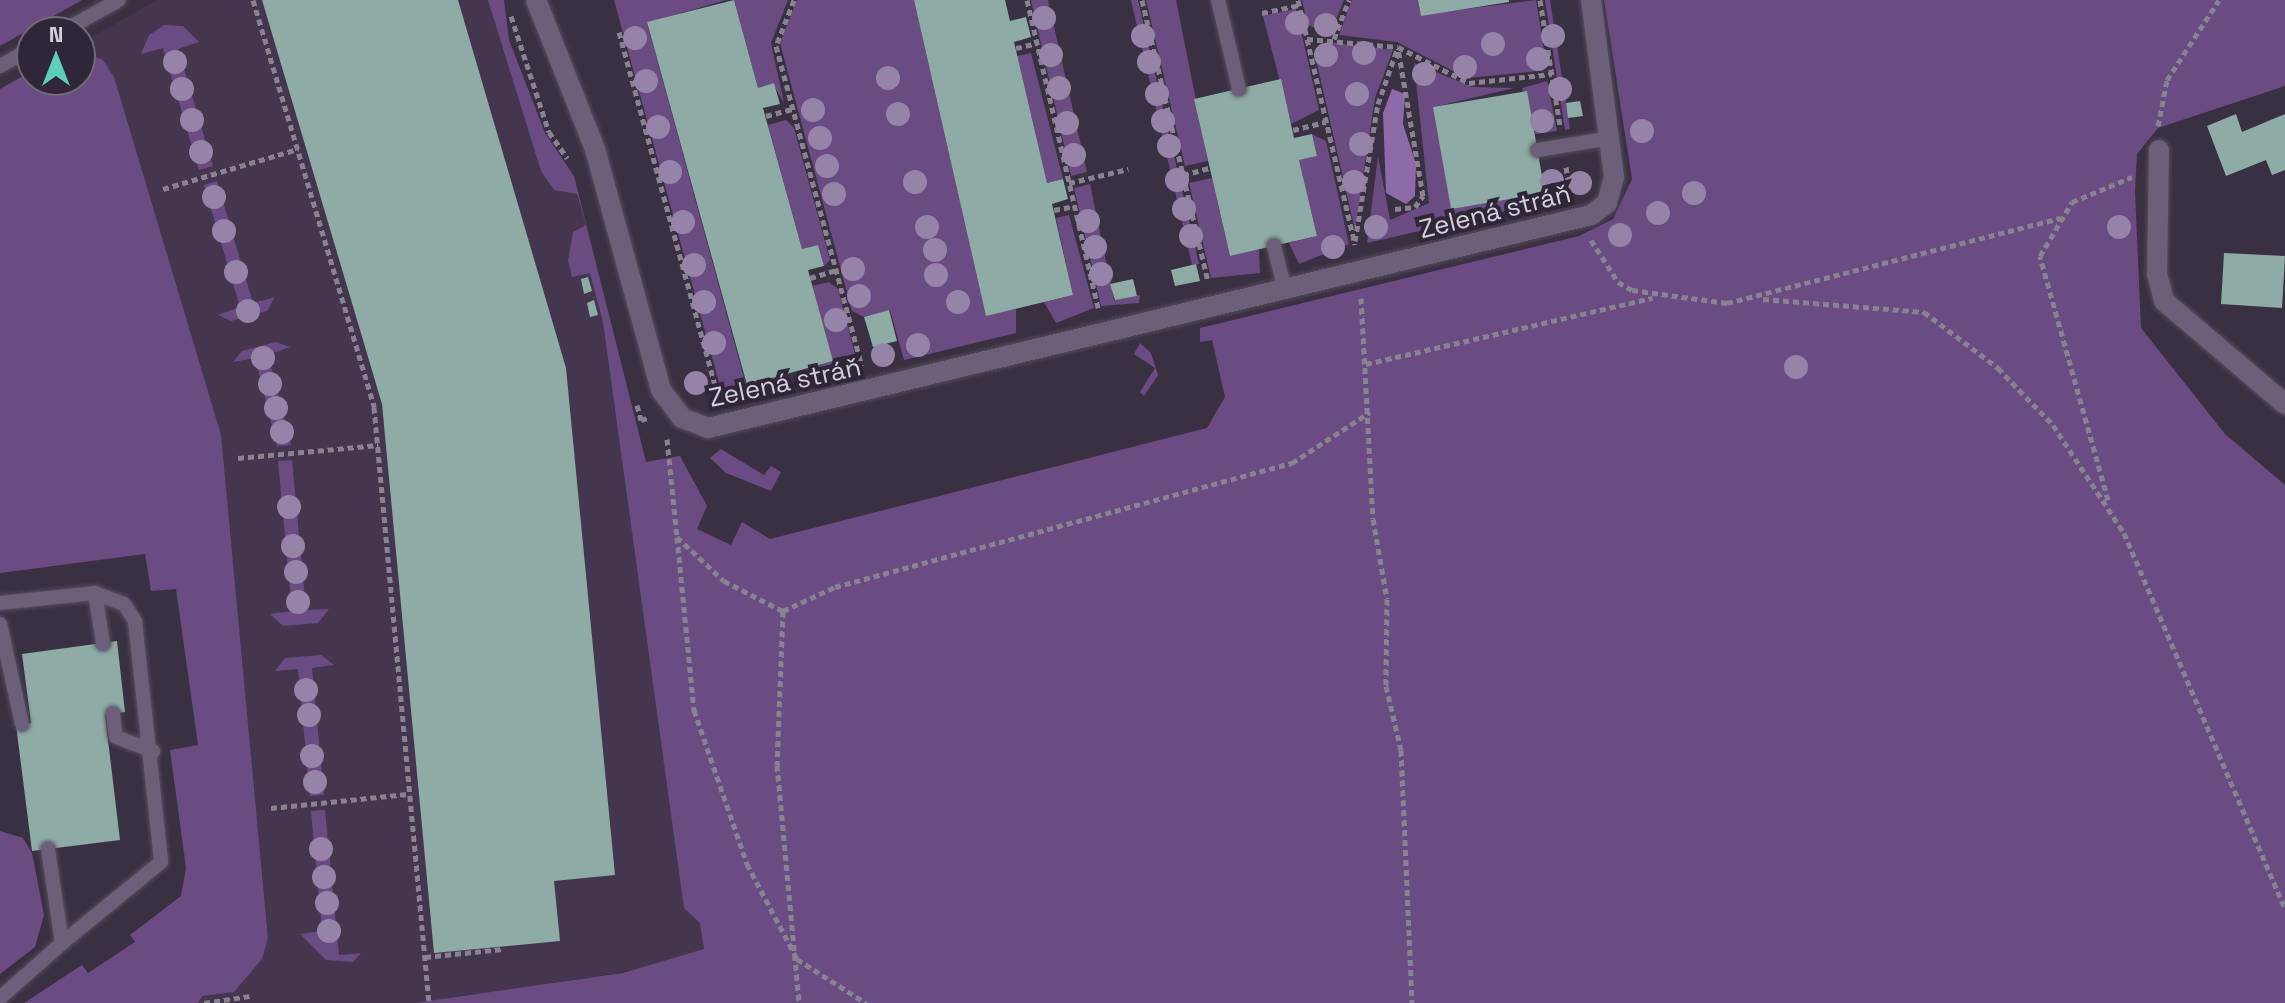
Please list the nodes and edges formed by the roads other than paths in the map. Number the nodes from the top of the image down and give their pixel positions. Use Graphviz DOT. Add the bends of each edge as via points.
graph roads {
  1 [pos="119,0"];
  2 [pos="536,0"];
  3 [pos="1218,0"];
  4 [pos="1591,0"];
  5 [pos="90,16"];
  6 [pos="1239,89"];
  7 [pos="1611,138"];
  8 [pos="1538,150"];
  9 [pos="2159,159"];
  10 [pos="1274,246"];
  11 [pos="1285,290"];
  12 [pos="2285,404"];
  13 [pos="95,593"];
  14 [pos="0,603"];
  15 [pos="0,624"];
  16 [pos="103,643"];
  17 [pos="113,714"];
  18 [pos="22,724"];
  19 [pos="153,751"];
  20 [pos="48,849"];
  21 [pos="62,943"];
  22 [pos="0,998"];
  1 -- 5 [label="lane"];
  2 -- 11 [label="street, Zelená stráň" via="595,149 653,367 674,411 708,428"];
  3 -- 6 [label="lane"];
  4 -- 7 [label="street, Zelená stráň"];
  7 -- 8 [label="lane"];
  7 -- 11 [label="street, Zelená stráň" via="1612,193 1579,221"];
  9 -- 12 [label="street" via="2157,274 2164,301"];
  10 -- 11 [label="lane"];
  13 -- 14 [label="lane"];
  13 -- 16 [label="lane"];
  13 -- 19 [label="lane" via="124,604 135,621"];
  15 -- 18 [label="lane"];
  17 -- 19 [label="lane" via="116,737"];
  19 -- 21 [label="lane" via="161,862"];
  20 -- 21 [label="lane"];
  21 -- 22 [label="lane"];
}
